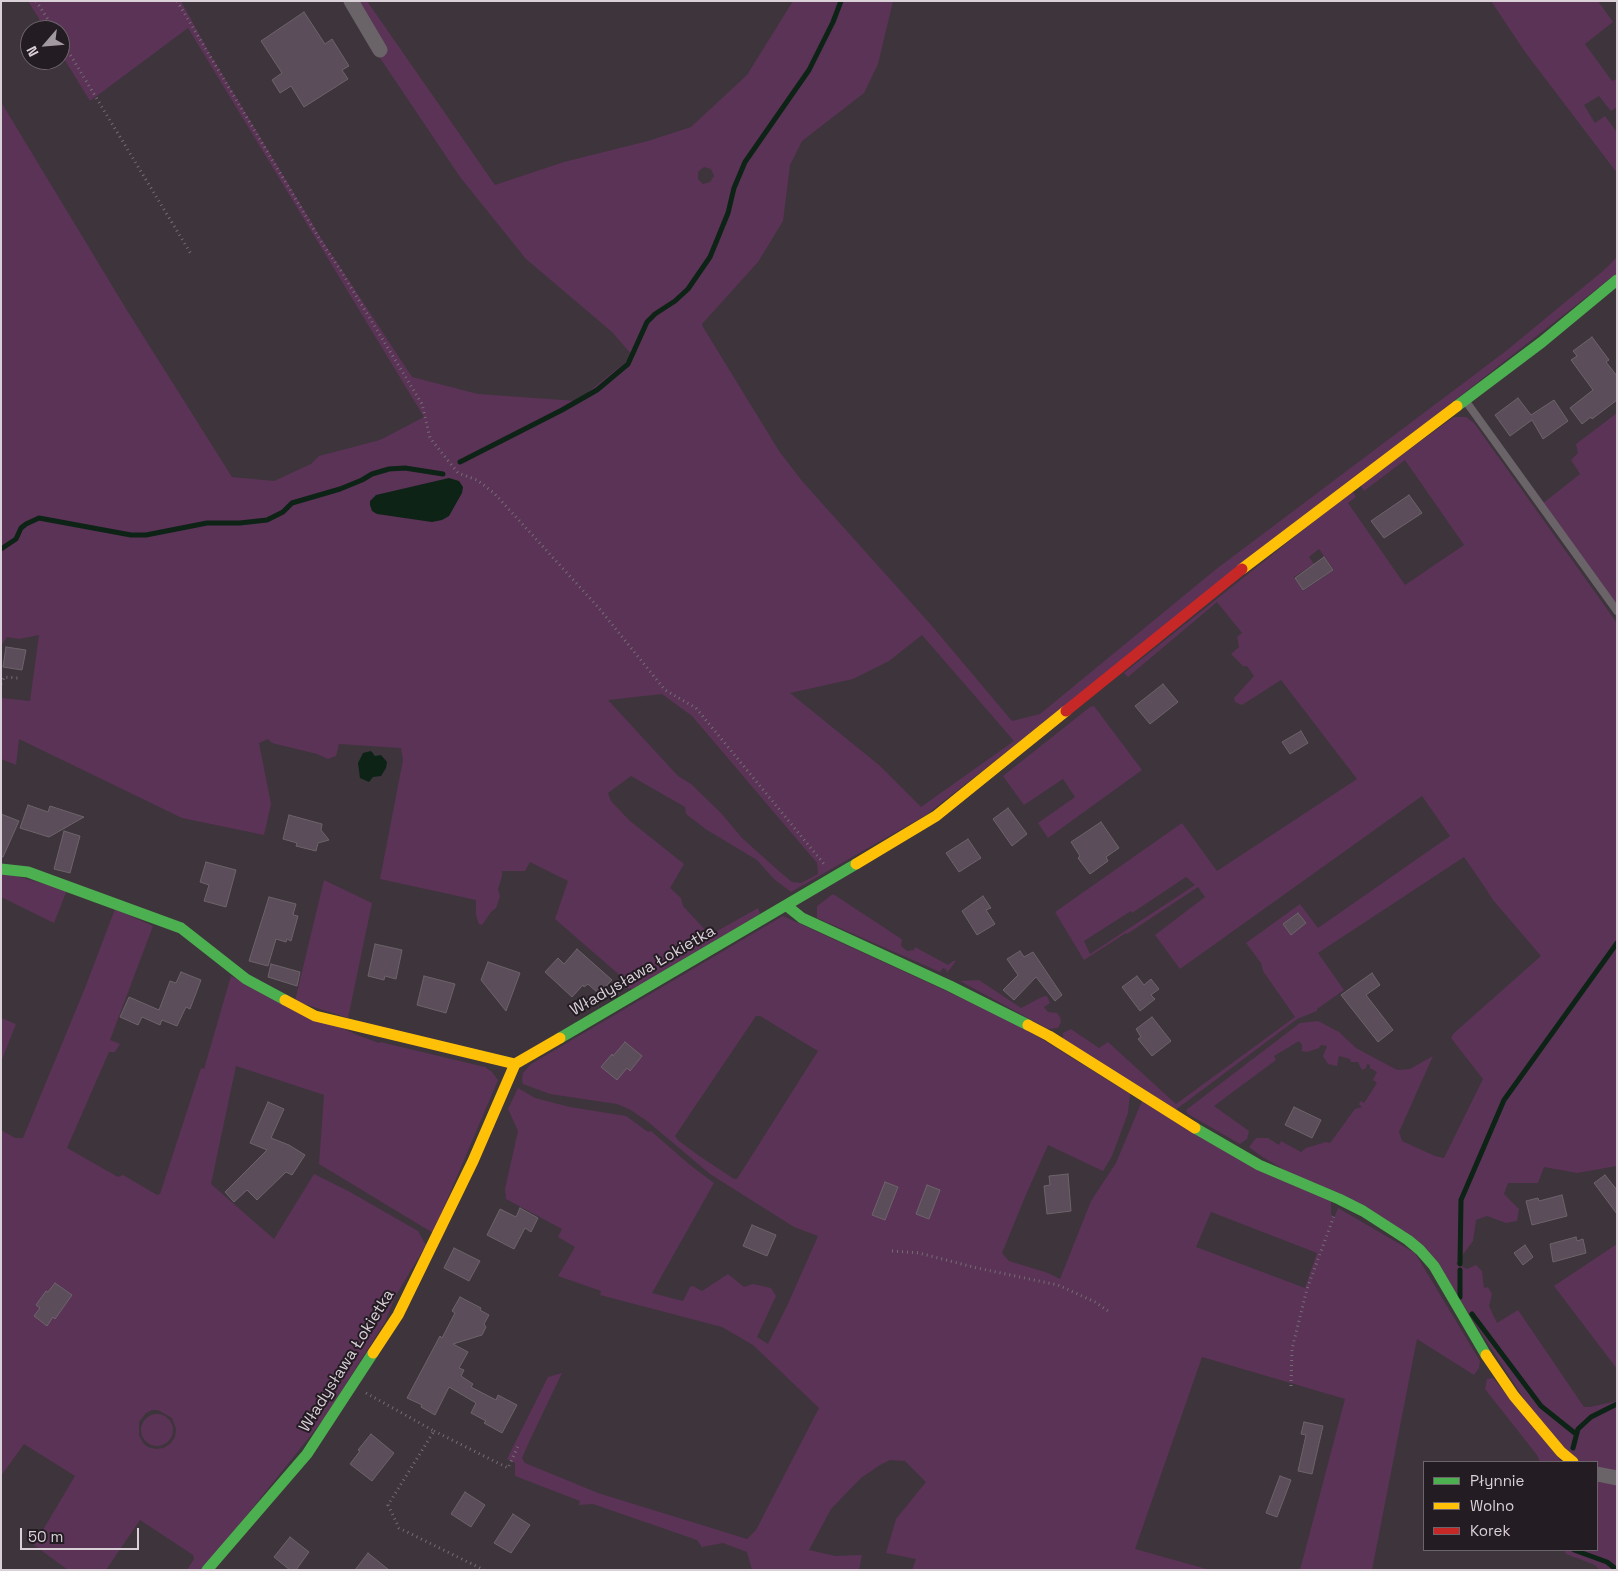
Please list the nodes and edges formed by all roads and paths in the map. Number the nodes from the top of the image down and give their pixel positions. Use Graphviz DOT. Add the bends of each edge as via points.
graph roads {
  1 [pos="36,1"];
  2 [pos="177,1"];
  3 [pos="351,1"];
  4 [pos="48,20"];
  5 [pos="380,50"];
  6 [pos="70,54"];
  7 [pos="191,254"];
  8 [pos="1617,280"];
  9 [pos="1465,400"];
  10 [pos="1617,611"];
  11 [pos="18,678"];
  12 [pos="1,684"];
  13 [pos="824,864"];
  14 [pos="1,868"];
  15 [pos="787,906"];
  16 [pos="515,1064"];
  17 [pos="1339,1199"];
  18 [pos="892,1252"];
  19 [pos="1111,1313"];
  20 [pos="352,1385"];
  21 [pos="1291,1386"];
  22 [pos="434,1431"];
  23 [pos="518,1446"];
  24 [pos="1572,1461"];
  25 [pos="1598,1474"];
  26 [pos="1617,1478"];
  27 [pos="207,1570"];
  28 [pos="484,1570"];
  1 -- 4 [label="path"];
  2 -- 13 [label="path" via="422,404 430,438 458,473 477,480 494,493 598,607 665,690 696,708"];
  3 -- 5 [label="street"];
  6 -- 7 [label="path"];
  8 -- 9 [label="street, Władysława Łokietka"];
  9 -- 10 [label="lane"];
  9 -- 15 [label="street, Władysława Łokietka" via="1261,554 936,816"];
  11 -- 12 [label="path" via="4,677"];
  14 -- 16 [label="street" via="28,872 181,928 246,979 315,1016"];
  15 -- 16 [label="street, Władysława Łokietka"];
  15 -- 17 [label="street" via="802,918 1049,1036 1172,1115 1259,1165"];
  16 -- 20 [label="street, Władysława Łokietka" via="473,1161 398,1315"];
  17 -- 21 [label="path" via="1307,1289 1292,1349"];
  17 -- 24 [label="street" via="1363,1211 1420,1250 1434,1266 1491,1364 1526,1410"];
  18 -- 19 [label="path" via="920,1253 1058,1285 1096,1302"];
  20 -- 22 [label="path"];
  20 -- 27 [label="street, Władysława Łokietka" via="307,1454"];
  22 -- 23 [label="path" via="508,1468"];
  22 -- 28 [label="path" via="388,1505 398,1528"];
  25 -- 26 [label="street"];
}
